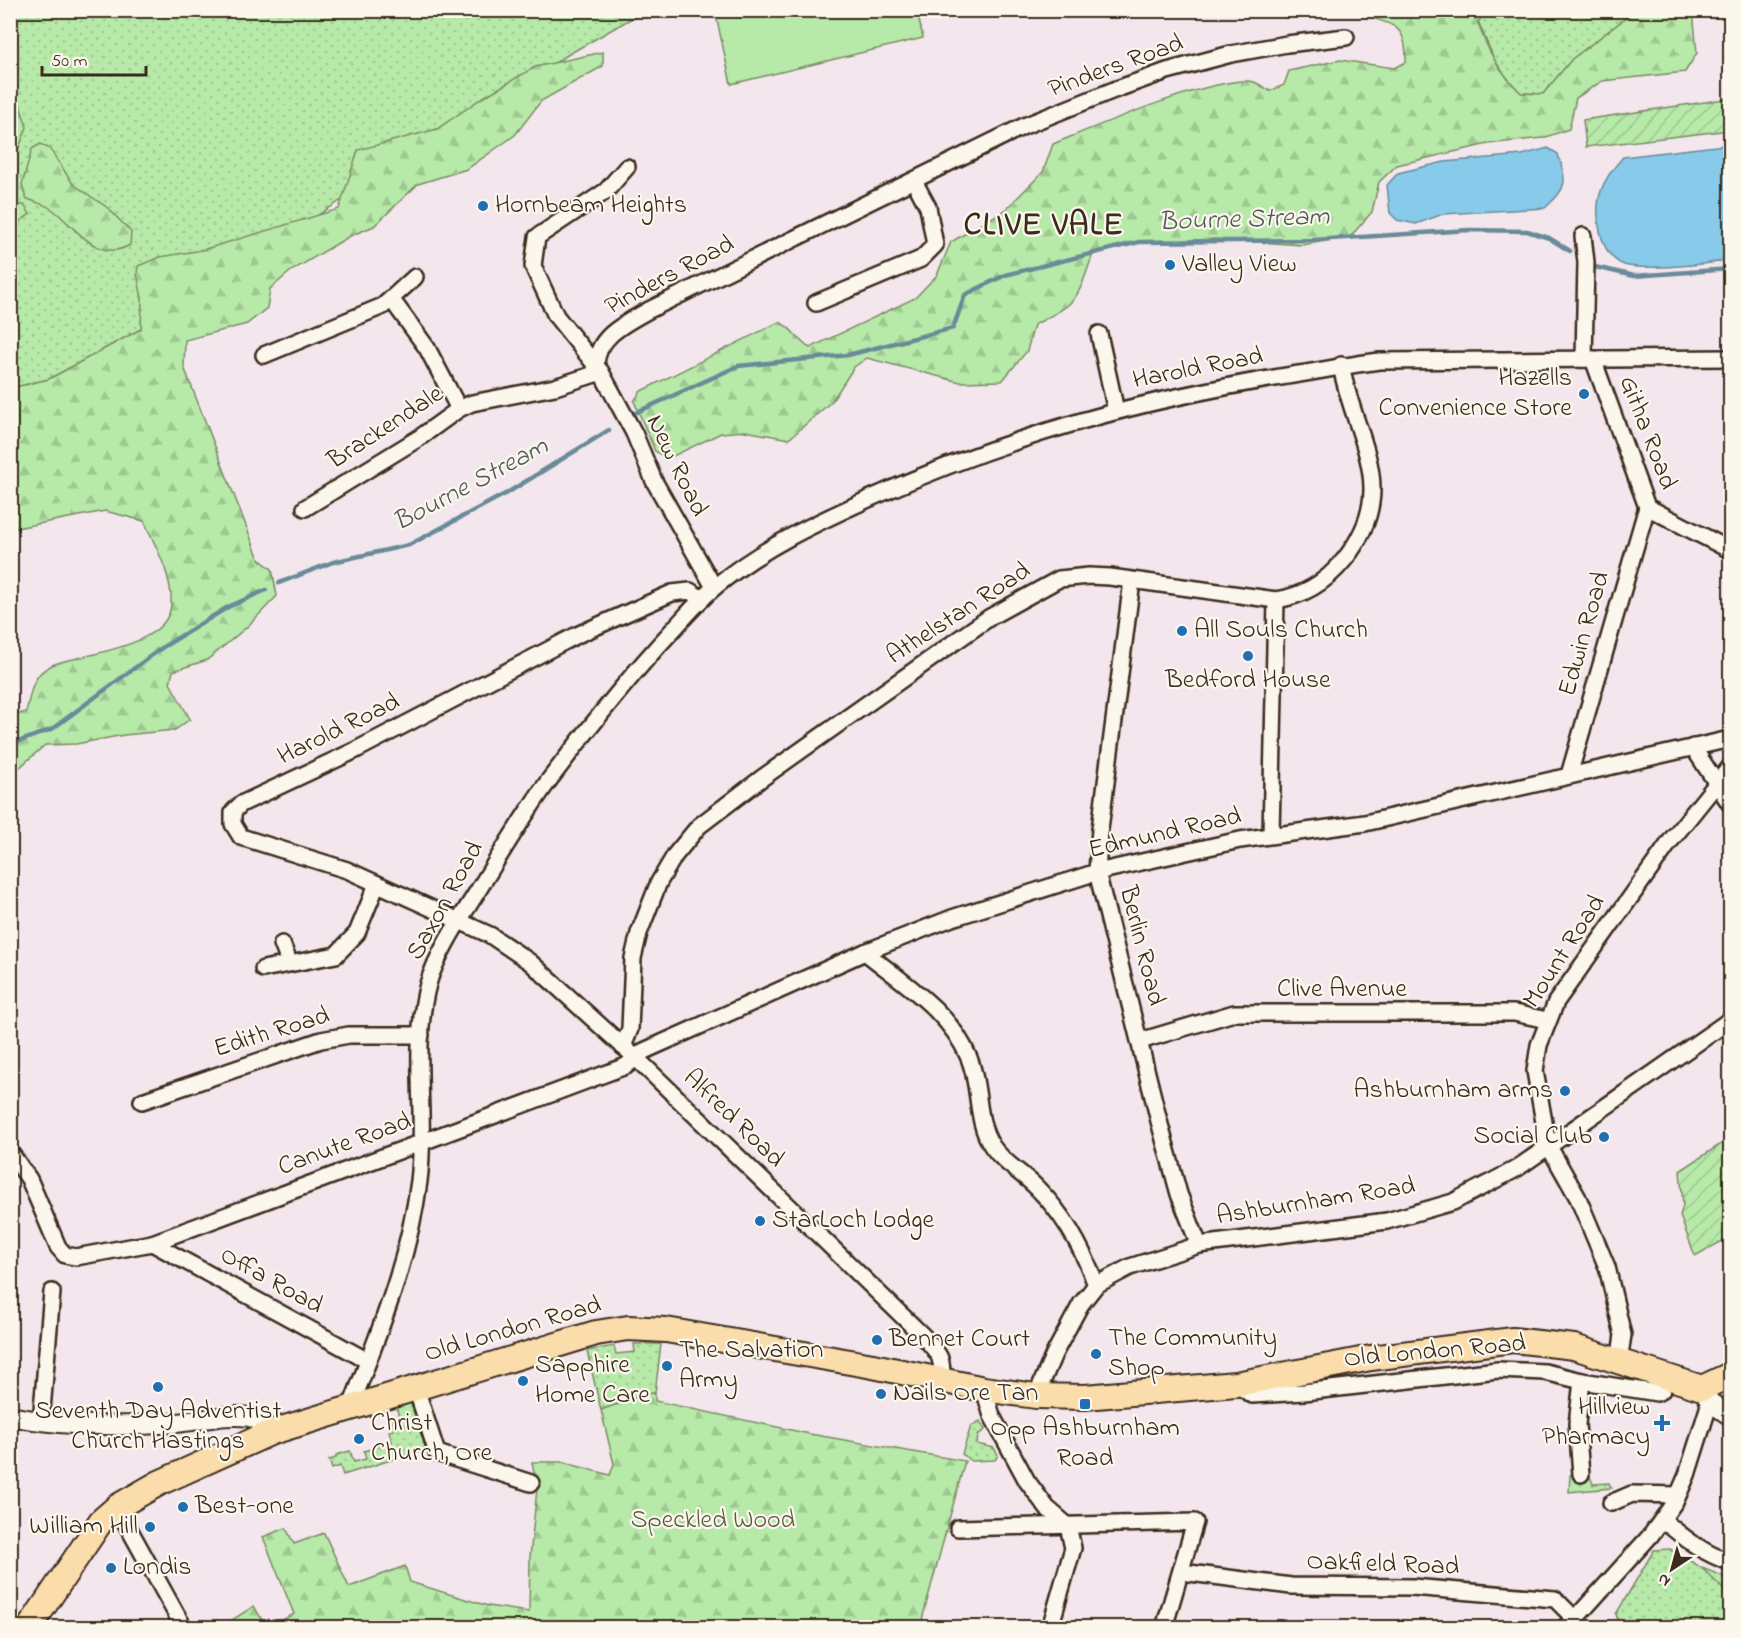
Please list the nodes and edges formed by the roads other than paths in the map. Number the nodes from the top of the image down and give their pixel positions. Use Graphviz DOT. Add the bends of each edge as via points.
graph roads {
  1 [pos="1346,37"];
  2 [pos="627,167"];
  3 [pos="914,181"];
  4 [pos="1583,236"];
  5 [pos="415,277"];
  6 [pos="392,300"];
  7 [pos="816,303"];
  8 [pos="1099,334"];
  9 [pos="264,355"];
  10 [pos="1731,358"];
  11 [pos="1588,359"];
  12 [pos="1341,365"];
  13 [pos="599,369"];
  14 [pos="459,409"];
  15 [pos="1116,411"];
  16 [pos="1647,507"];
  17 [pos="305,508"];
  18 [pos="1731,550"];
  19 [pos="1132,580"];
  20 [pos="714,587"];
  21 [pos="702,599"];
  22 [pos="1276,600"];
  23 [pos="1731,739"];
  24 [pos="1693,747"];
  25 [pos="1731,767"];
  26 [pos="1569,775"];
  27 [pos="1715,782"];
  28 [pos="1731,804"];
  29 [pos="1271,835"];
  30 [pos="1097,872"];
  31 [pos="377,884"];
  32 [pos="459,921"];
  33 [pos="282,944"];
  34 [pos="865,952"];
  35 [pos="289,963"];
  36 [pos="263,969"];
  37 [pos="1547,1020"];
  38 [pos="1731,1020"];
  39 [pos="421,1035"];
  40 [pos="1140,1041"];
  41 [pos="623,1047"];
  42 [pos="636,1058"];
  43 [pos="142,1101"];
  44 [pos="422,1143"];
  45 [pos="1548,1144"];
  46 [pos="10,1152"];
  47 [pos="152,1243"];
  48 [pos="1199,1245"];
  49 [pos="1096,1286"];
  50 [pos="52,1292"];
  51 [pos="368,1361"];
  52 [pos="1619,1362"];
  53 [pos="1731,1375"];
  54 [pos="1664,1376"];
  55 [pos="941,1380"];
  56 [pos="1582,1381"];
  57 [pos="1236,1384"];
  58 [pos="416,1388"];
  59 [pos="984,1389"];
  60 [pos="1706,1395"];
  61 [pos="1036,1396"];
  62 [pos="350,1409"];
  63 [pos="10,1416"];
  64 [pos="1731,1416"];
  65 [pos="41,1422"];
  66 [pos="272,1432"];
  67 [pos="1581,1474"];
  68 [pos="531,1483"];
  69 [pos="1678,1495"];
  70 [pos="1611,1503"];
  71 [pos="117,1507"];
  72 [pos="1663,1520"];
  73 [pos="1068,1526"];
  74 [pos="958,1528"];
  75 [pos="1731,1562"];
  76 [pos="1182,1572"];
  77 [pos="1570,1624"];
  78 [pos="30,1628"];
  79 [pos="184,1628"];
  80 [pos="1050,1628"];
  81 [pos="1164,1628"];
  1 -- 3 [label="street, Pinders Road" via="1287,44 1167,71 1024,126"];
  2 -- 13 [label="street, New Road" via="606,191 537,237 533,266 556,316"];
  3 -- 7 [label="street" via="928,207 934,245 921,259"];
  3 -- 13 [label="street, Pinders Road" via="625,324 606,338 597,351"];
  4 -- 11 [label="street"];
  5 -- 6 [label="street"];
  6 -- 9 [label="street"];
  6 -- 14 [label="street" via="422,340"];
  8 -- 15 [label="street"];
  10 -- 11 [label="street, Harold Road"];
  11 -- 12 [label="street, Harold Road" via="1420,360"];
  11 -- 16 [label="street, Githa Road"];
  12 -- 15 [label="street, Harold Road"];
  12 -- 22 [label="street, Athelstan Road" via="1370,458 1373,481 1364,530 1338,567 1320,584 1295,597"];
  13 -- 14 [label="street, Brackendale" via="555,387"];
  13 -- 20 [label="street, New Road" via="654,481"];
  14 -- 17 [label="street, Brackendale"];
  15 -- 20 [label="street, Harold Road" via="1015,440 922,476 809,526 753,557"];
  16 -- 18 [label="street, Githa Road"];
  16 -- 26 [label="street, Edwin Road"];
  19 -- 22 [label="street, Athelstan Road"];
  19 -- 30 [label="street, Berlin Road"];
  19 -- 41 [label="street, Athelstan Road" via="1089,576 1059,579 1040,587 990,616 699,826 659,882 639,933 632,967 630,1029"];
  20 -- 21 [label="street, Saxon Road"];
  21 -- 31 [label="street, Harold Road" via="690,591 672,593 577,635 354,751 241,804 233,812 233,824 241,837 347,870"];
  21 -- 32 [label="street, Saxon Road" via="649,655 533,802"];
  22 -- 29 [label="street"];
  23 -- 24 [label="street, Edmund Road"];
  24 -- 26 [label="street, Edmund Road"];
  24 -- 27 [label="street"];
  25 -- 27 [label="street, Mount Road"];
  26 -- 29 [label="street, Edmund Road" via="1365,823"];
  27 -- 28 [label="street"];
  27 -- 37 [label="street, Mount Road" via="1606,930"];
  29 -- 30 [label="street, Edmund Road"];
  30 -- 34 [label="street, Edmund Road" via="952,918"];
  30 -- 40 [label="street, Berlin Road"];
  31 -- 32 [label="street, Harold Road"];
  31 -- 35 [label="street" via="357,933 336,955"];
  32 -- 39 [label="street, Saxon Road" via="428,982"];
  32 -- 41 [label="street, Alfred Road" via="490,935 530,962"];
  33 -- 35 [label="street"];
  34 -- 42 [label="street, Edmund Road"];
  34 -- 49 [label="street" via="929,1004 956,1035 969,1058 982,1124 990,1144 1038,1188 1069,1224"];
  35 -- 36 [label="street"];
  37 -- 40 [label="street, Clive Avenue" via="1514,1013 1234,1013"];
  37 -- 45 [label="street, Mount Road" via="1535,1071"];
  38 -- 45 [label="street, Ashburnham Road"];
  39 -- 43 [label="street, Edith Road" via="350,1035 321,1040"];
  39 -- 44 [label="street, Saxon Road"];
  40 -- 48 [label="street, Berlin Road" via="1179,1194"];
  41 -- 42 [label="street, Alfred Road"];
  42 -- 44 [label="street, Canute Road" via="626,1066 542,1100"];
  42 -- 55 [label="street, Alfred Road" via="923,1336 939,1353 943,1364"];
  44 -- 47 [label="street, Canute Road"];
  44 -- 51 [label="street, Saxon Road" via="411,1232"];
  45 -- 48 [label="street, Ashburnham Road" via="1516,1169 1453,1202 1387,1221"];
  45 -- 52 [label="street, Mount Road" via="1578,1198 1607,1267 1623,1335"];
  46 -- 47 [label="street, Canute Road" via="29,1179 58,1247 65,1254 76,1257"];
  47 -- 51 [label="street, Offa Road"];
  48 -- 49 [label="street, Ashburnham Road" via="1130,1267"];
  49 -- 61 [label="street, Ashburnham Road" via="1081,1304"];
  50 -- 65 [label="street"];
  51 -- 62 [label="street, Saxon Road"];
  52 -- 54 [label="highway, Old London Road"];
  52 -- 57 [label="highway, Old London Road" via="1574,1347 1513,1340 1371,1358"];
  53 -- 60 [label="highway"];
  54 -- 56 [label="street, Old London Road" via="1662,1390 1657,1393"];
  54 -- 60 [label="highway, Old London Road"];
  55 -- 58 [label="highway, Old London Road" via="666,1330 628,1328 596,1333"];
  55 -- 59 [label="highway, Old London Road"];
  56 -- 57 [label="street, Old London Road" via="1545,1372 1498,1370 1293,1393 1252,1395"];
  56 -- 67 [label="street" via="1577,1424"];
  57 -- 61 [label="highway, Old London Road" via="1085,1397"];
  58 -- 62 [label="highway, Old London Road"];
  58 -- 68 [label="street" via="437,1453"];
  59 -- 61 [label="highway, Old London Road"];
  59 -- 73 [label="street" via="992,1416 1027,1481 1047,1509"];
  60 -- 64 [label="street"];
  60 -- 69 [label="street" via="1687,1475"];
  62 -- 66 [label="highway, Old London Road"];
  63 -- 65 [label="street"];
  65 -- 66 [label="street" via="175,1423 238,1417 258,1420"];
  66 -- 71 [label="highway, Old London Road" via="159,1483"];
  69 -- 70 [label="street" via="1632,1494"];
  69 -- 72 [label="street"];
  71 -- 78 [label="highway, Old London Road" via="92,1533"];
  71 -- 79 [label="street"];
  72 -- 75 [label="street" via="1687,1541"];
  72 -- 77 [label="street"];
  73 -- 74 [label="street"];
  73 -- 76 [label="street" via="1195,1522"];
  73 -- 80 [label="street" via="1073,1548"];
  76 -- 77 [label="street, Oakfield Road" via="1291,1586 1412,1587 1555,1599"];
  76 -- 81 [label="street"];
}
